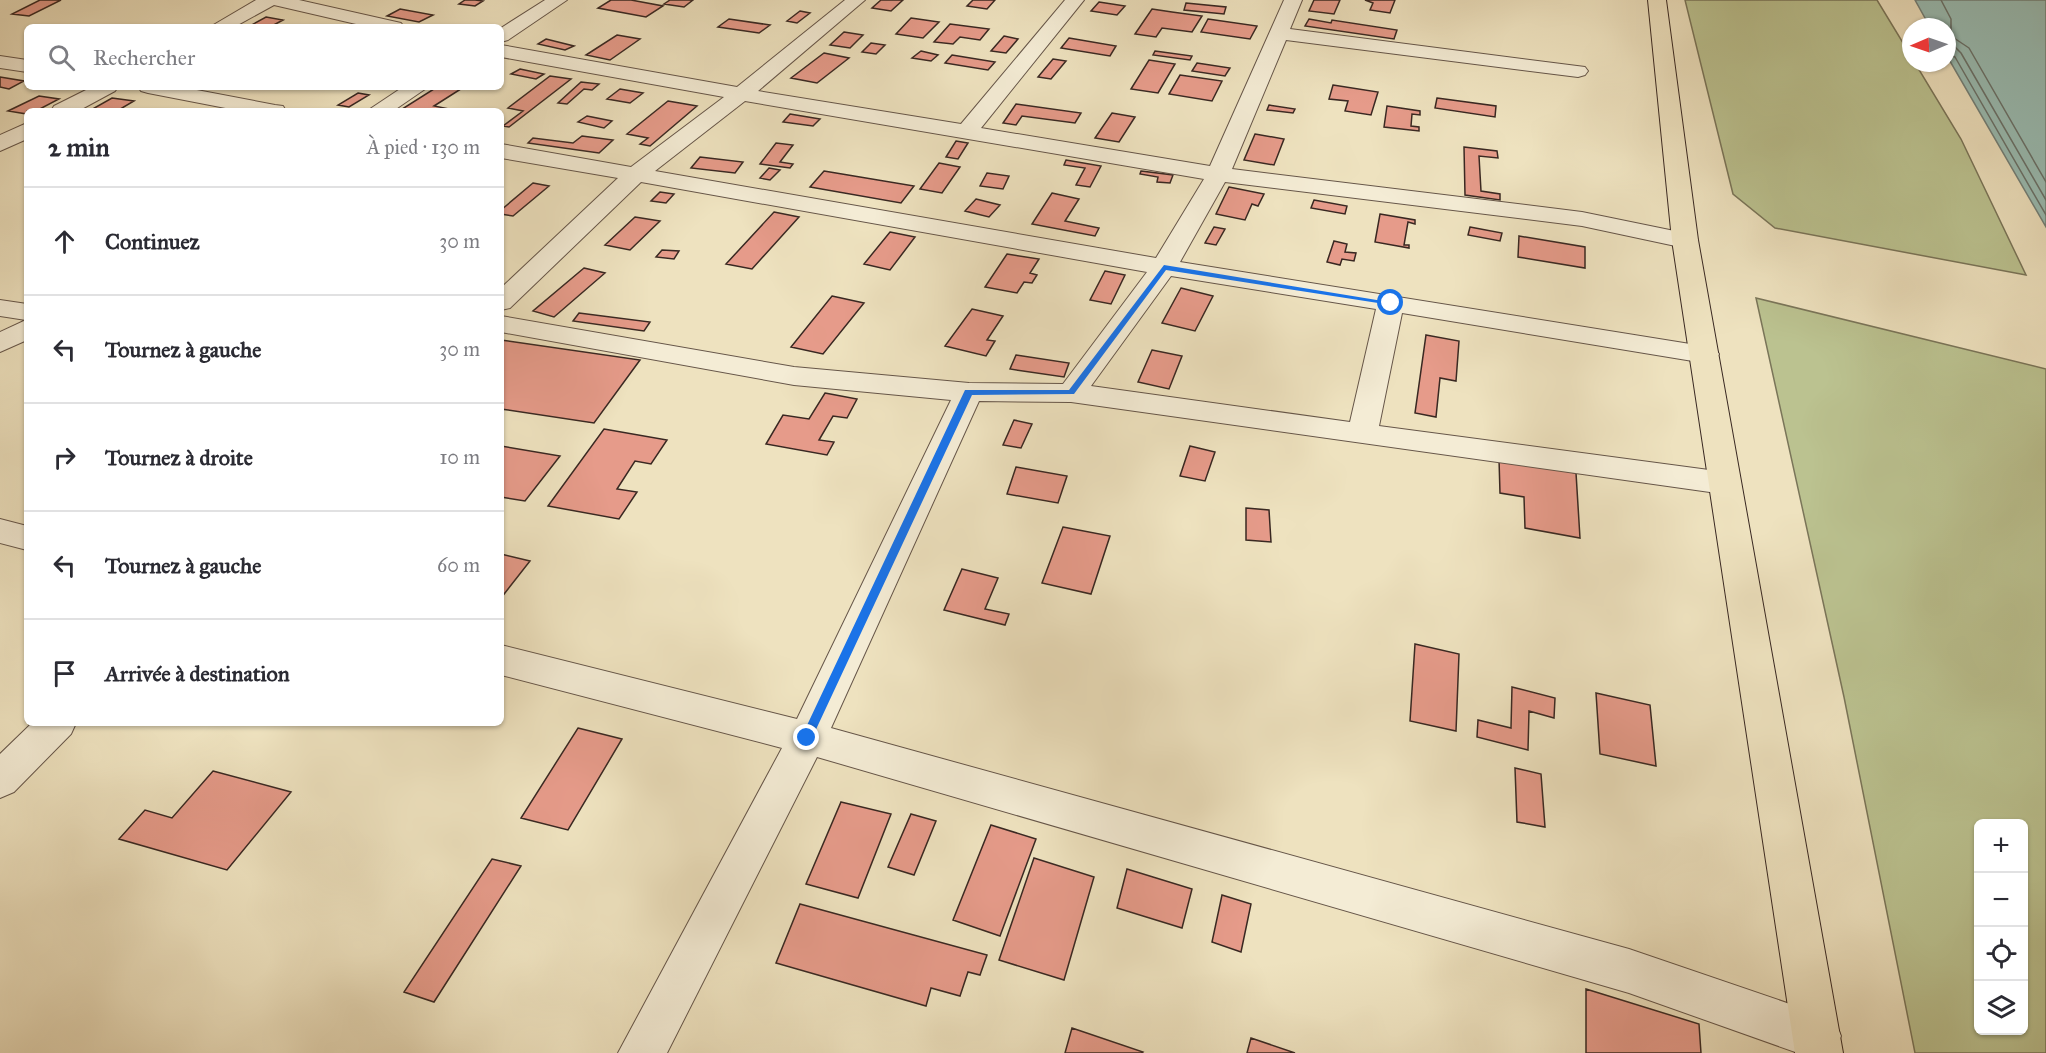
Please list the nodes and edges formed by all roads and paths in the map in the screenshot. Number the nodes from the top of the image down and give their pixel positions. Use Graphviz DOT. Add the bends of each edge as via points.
graph roads {
  1 [pos="270,0"];
  2 [pos="275,0"];
  3 [pos="558,0"];
  4 [pos="856,0"];
  5 [pos="1075,0"];
  6 [pos="1293,0"];
  7 [pos="1657,0"];
  8 [pos="226,24"];
  9 [pos="381,24"];
  10 [pos="1279,33"];
  11 [pos="504,34"];
  12 [pos="504,52"];
  13 [pos="0,62"];
  14 [pos="24,66"];
  15 [pos="1578,71"];
  16 [pos="102,90"];
  17 [pos="164,90"];
  18 [pos="413,90"];
  19 [pos="741,94"];
  20 [pos="68,108"];
  21 [pos="259,108"];
  22 [pos="383,108"];
  23 [pos="967,131"];
  24 [pos="24,132"];
  25 [pos="0,144"];
  26 [pos="504,152"];
  27 [pos="636,174"];
  28 [pos="1218,174"];
  29 [pos="1685,240"];
  30 [pos="1164,267"];
  31 [pos="504,299"];
  32 [pos="1391,303"];
  33 [pos="0,308"];
  34 [pos="24,312"];
  35 [pos="504,325"];
  36 [pos="24,330"];
  37 [pos="0,344"];
  38 [pos="1705,354"];
  39 [pos="969,392"];
  40 [pos="1071,393"];
  41 [pos="1362,434"];
  42 [pos="1724,483"];
  43 [pos="0,531"];
  44 [pos="24,537"];
  45 [pos="504,661"];
  46 [pos="54,726"];
  47 [pos="807,738"];
  48 [pos="0,780"];
  49 [pos="1818,1044"];
  50 [pos="642,1053"];
  1 -- 8 [label="street"];
  2 -- 9 [label="street"];
  3 -- 11 [label="street"];
  4 -- 19 [label="street"];
  5 -- 23 [label="street"];
  6 -- 10 [label="street"];
  7 -- 29 [label="main road"];
  10 -- 15 [label="street"];
  10 -- 28 [label="street"];
  12 -- 19 [label="street"];
  13 -- 14 [label="street"];
  16 -- 20 [label="street"];
  17 -- 21 [label="street"];
  18 -- 22 [label="street"];
  19 -- 23 [label="street"];
  19 -- 27 [label="street"];
  23 -- 28 [label="street"];
  24 -- 25 [label="street"];
  26 -- 27 [label="street"];
  27 -- 30 [label="street"];
  27 -- 31 [label="street"];
  28 -- 29 [label="street" via="1582,219"];
  28 -- 30 [label="street"];
  29 -- 38 [label="main road"];
  30 -- 32 [label="street"];
  30 -- 40 [label="street"];
  32 -- 38 [label="street"];
  32 -- 41 [label="street"];
  33 -- 34 [label="street"];
  35 -- 39 [label="street" via="794,376"];
  36 -- 37 [label="street"];
  38 -- 42 [label="main road"];
  39 -- 40 [label="street"];
  39 -- 47 [label="street"];
  40 -- 41 [label="street"];
  41 -- 42 [label="street"];
  42 -- 49 [label="main road"];
  43 -- 44 [label="street"];
  45 -- 47 [label="street"];
  46 -- 48 [label="street"];
  47 -- 49 [label="street" via="1629,971"];
  47 -- 50 [label="street"];
}
